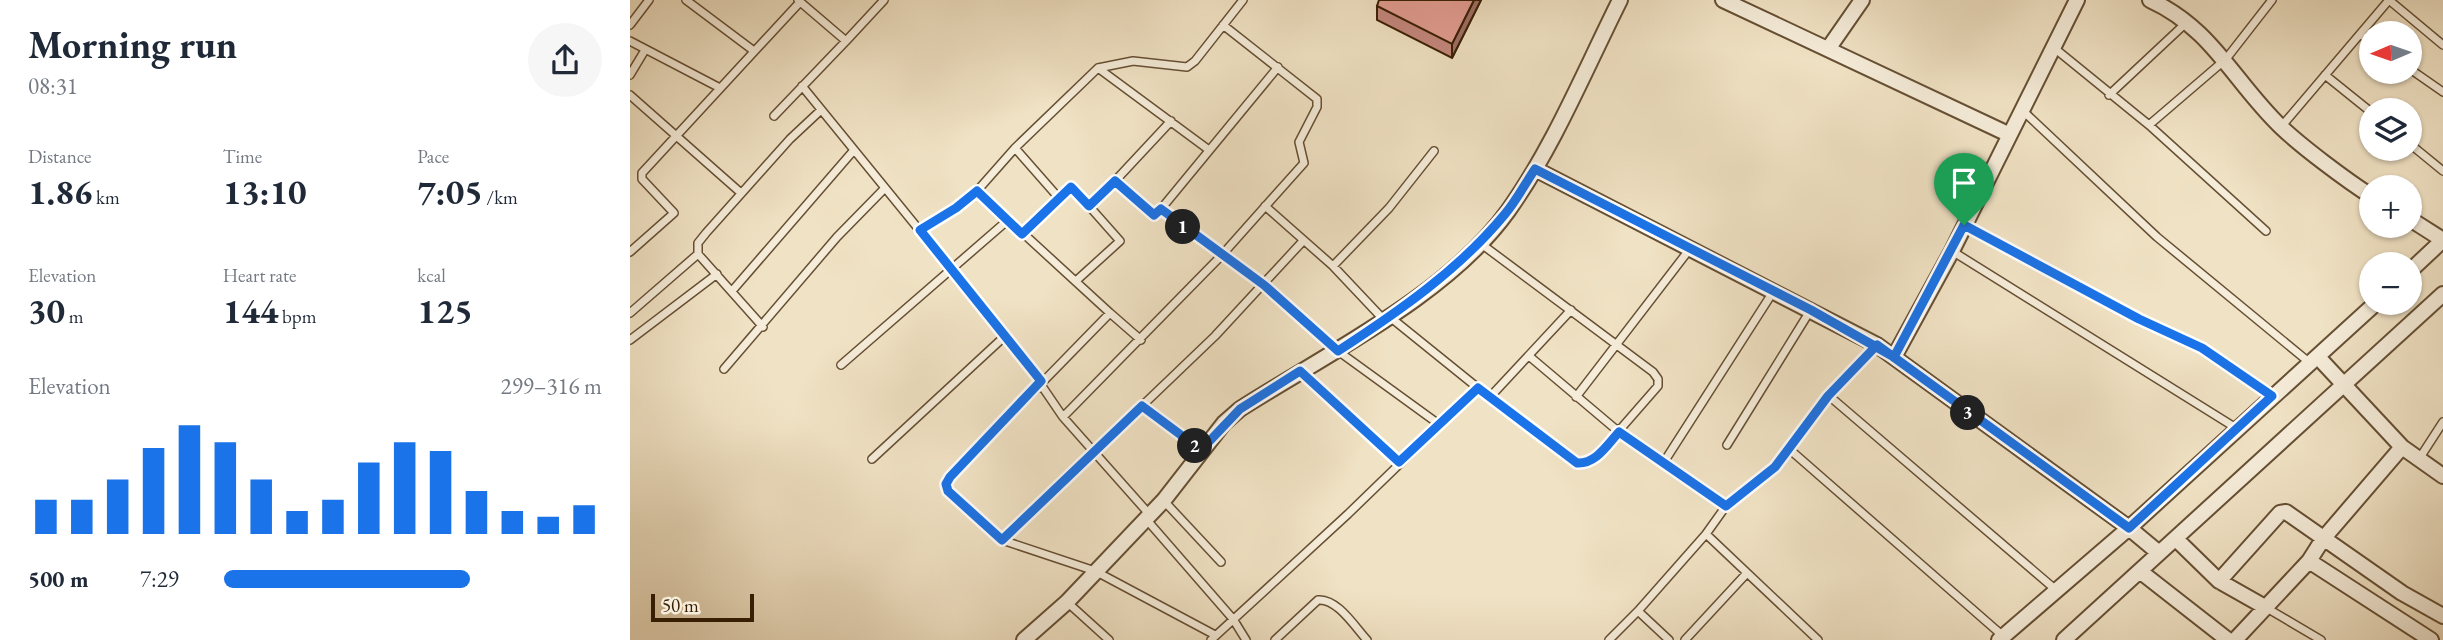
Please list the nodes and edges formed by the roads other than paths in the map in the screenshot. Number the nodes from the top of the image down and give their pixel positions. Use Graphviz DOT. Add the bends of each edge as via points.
graph roads {
  1 [pos="649,0"];
  2 [pos="686,0"];
  3 [pos="884,0"];
  4 [pos="1243,0"];
  5 [pos="1620,0"];
  6 [pos="1723,0"];
  7 [pos="1862,0"];
  8 [pos="2077,0"];
  9 [pos="2150,0"];
  10 [pos="2272,0"];
  11 [pos="2389,0"];
  12 [pos="799,1"];
  13 [pos="2371,21"];
  14 [pos="2188,22"];
  15 [pos="630,25"];
  16 [pos="1223,26"];
  17 [pos="2359,35"];
  18 [pos="630,41"];
  19 [pos="846,41"];
  20 [pos="2443,45"];
  21 [pos="2053,47"];
  22 [pos="1828,49"];
  23 [pos="645,50"];
  24 [pos="754,51"];
  25 [pos="2226,59"];
  26 [pos="1278,67"];
  27 [pos="1098,68"];
  28 [pos="630,75"];
  29 [pos="2325,75"];
  30 [pos="2422,77"];
  31 [pos="802,86"];
  32 [pos="720,88"];
  33 [pos="2443,92"];
  34 [pos="630,95"];
  35 [pos="2109,95"];
  36 [pos="2359,102"];
  37 [pos="2021,109"];
  38 [pos="821,110"];
  39 [pos="774,116"];
  40 [pos="1171,121"];
  41 [pos="2148,125"];
  42 [pos="2281,127"];
  43 [pos="2008,134"];
  44 [pos="676,136"];
  45 [pos="1015,148"];
  46 [pos="854,150"];
  47 [pos="1209,150"];
  48 [pos="1434,151"];
  49 [pos="2422,154"];
  50 [pos="1535,169"];
  51 [pos="2443,171"];
  52 [pos="1115,181"];
  53 [pos="2359,187"];
  54 [pos="884,189"];
  55 [pos="977,191"];
  56 [pos="741,194"];
  57 [pos="1058,197"];
  58 [pos="1089,206"];
  59 [pos="1265,206"];
  60 [pos="1161,209"];
  61 [pos="1008,220"];
  62 [pos="1964,225"];
  63 [pos="2422,227"];
  64 [pos="920,230"];
  65 [pos="2266,231"];
  66 [pos="1022,234"];
  67 [pos="2443,240"];
  68 [pos="1303,241"];
  69 [pos="1479,242"];
  70 [pos="1689,250"];
  71 [pos="1952,251"];
  72 [pos="630,252"];
  73 [pos="698,254"];
  74 [pos="1221,256"];
  75 [pos="2422,260"];
  76 [pos="1333,267"];
  77 [pos="953,269"];
  78 [pos="717,274"];
  79 [pos="1077,280"];
  80 [pos="1264,285"];
  81 [pos="732,290"];
  82 [pos="1773,292"];
  83 [pos="2443,294"];
  84 [pos="1572,310"];
  85 [pos="1811,310"];
  86 [pos="630,313"];
  87 [pos="1110,313"];
  88 [pos="2362,315"];
  89 [pos="1387,318"];
  90 [pos="763,327"];
  91 [pos="1005,336"];
  92 [pos="630,340"];
  93 [pos="1141,340"];
  94 [pos="1616,345"];
  95 [pos="1877,345"];
  96 [pos="1338,351"];
  97 [pos="1529,356"];
  98 [pos="1894,357"];
  99 [pos="2314,360"];
  100 [pos="841,365"];
  101 [pos="724,369"];
  102 [pos="1300,371"];
  103 [pos="1041,381"];
  104 [pos="2342,384"];
  105 [pos="1478,388"];
  106 [pos="1828,396"];
  107 [pos="2272,396"];
  108 [pos="1490,397"];
  109 [pos="1576,397"];
  110 [pos="1142,406"];
  111 [pos="1063,417"];
  112 [pos="2443,422"];
  113 [pos="1440,425"];
  114 [pos="2236,428"];
  115 [pos="1619,432"];
  116 [pos="1727,445"];
  117 [pos="2402,447"];
  118 [pos="1788,448"];
  119 [pos="1201,450"];
  120 [pos="1093,453"];
  121 [pos="872,459"];
  122 [pos="2418,459"];
  123 [pos="1399,462"];
  124 [pos="1664,462"];
  125 [pos="2443,476"];
  126 [pos="1164,500"];
  127 [pos="1726,506"];
  128 [pos="1148,517"];
  129 [pos="2129,528"];
  130 [pos="1706,534"];
  131 [pos="2176,539"];
  132 [pos="2323,539"];
  133 [pos="1002,540"];
  134 [pos="2159,553"];
  135 [pos="2309,561"];
  136 [pos="1221,562"];
  137 [pos="1095,571"];
  138 [pos="2141,572"];
  139 [pos="1747,573"];
  140 [pos="2219,581"];
  141 [pos="2057,591"];
  142 [pos="1067,602"];
  143 [pos="2265,607"];
  144 [pos="1638,611"];
  145 [pos="2443,616"];
  146 [pos="1233,620"];
  147 [pos="1213,638"];
  148 [pos="2001,638"];
  149 [pos="1024,640"];
  150 [pos="1109,640"];
  151 [pos="1246,640"];
  152 [pos="1275,640"];
  153 [pos="1367,640"];
  154 [pos="1609,640"];
  155 [pos="1669,640"];
  156 [pos="1685,640"];
  157 [pos="1818,640"];
  158 [pos="2063,640"];
  159 [pos="2228,640"];
  160 [pos="2235,640"];
  161 [pos="2321,640"];
  162 [pos="2431,640"];
  1 -- 15 [label="lane"];
  2 -- 24 [label="lane"];
  3 -- 19 [label="lane"];
  4 -- 16 [label="lane"];
  5 -- 50 [label="street"];
  6 -- 22 [label="street"];
  7 -- 22 [label="street"];
  8 -- 21 [label="street"];
  9 -- 14 [label="street"];
  10 -- 25 [label="lane"];
  11 -- 13 [label="lane"];
  11 -- 20 [label="lane"];
  12 -- 19 [label="lane"];
  12 -- 24 [label="lane"];
  14 -- 25 [label="street"];
  14 -- 35 [label="lane"];
  16 -- 26 [label="lane"];
  16 -- 27 [label="lane" via="1187,67 1133,61"];
  17 -- 29 [label="lane"];
  18 -- 23 [label="lane"];
  19 -- 31 [label="lane"];
  21 -- 35 [label="lane"];
  21 -- 37 [label="street"];
  22 -- 43 [label="street"];
  23 -- 28 [label="lane"];
  23 -- 32 [label="lane"];
  24 -- 32 [label="lane"];
  25 -- 41 [label="lane"];
  25 -- 42 [label="street"];
  26 -- 47 [label="lane"];
  26 -- 59 [label="lane" via="1313,94 1317,107 1299,142 1302,166"];
  27 -- 40 [label="lane"];
  27 -- 45 [label="lane"];
  29 -- 36 [label="lane"];
  29 -- 42 [label="lane"];
  30 -- 33 [label="lane"];
  31 -- 38 [label="lane"];
  31 -- 39 [label="lane"];
  32 -- 44 [label="lane"];
  34 -- 44 [label="lane"];
  35 -- 41 [label="lane"];
  37 -- 43 [label="street"];
  37 -- 99 [label="lane" via="2157,237"];
  38 -- 46 [label="lane"];
  38 -- 56 [label="lane"];
  40 -- 47 [label="lane"];
  40 -- 52 [label="lane"];
  41 -- 65 [label="lane"];
  42 -- 53 [label="street"];
  43 -- 62 [label="street"];
  44 -- 56 [label="lane"];
  44 -- 72 [label="lane" via="641,176 673,215"];
  45 -- 55 [label="lane"];
  45 -- 57 [label="lane"];
  46 -- 54 [label="lane"];
  46 -- 81 [label="lane"];
  47 -- 60 [label="lane"];
  48 -- 76 [label="lane"];
  49 -- 51 [label="lane"];
  50 -- 69 [label="street" via="1506,213"];
  50 -- 70 [label="street"];
  52 -- 58 [label="lane"];
  52 -- 60 [label="lane" via="1154,215"];
  54 -- 64 [label="lane"];
  54 -- 90 [label="lane" via="837,237"];
  55 -- 61 [label="lane"];
  55 -- 64 [label="lane"];
  56 -- 73 [label="lane" via="698,243"];
  57 -- 58 [label="lane" via="1071,187"];
  57 -- 66 [label="lane"];
  58 -- 79 [label="lane" via="1120,242"];
  59 -- 68 [label="lane"];
  59 -- 74 [label="lane"];
  60 -- 74 [label="lane"];
  61 -- 66 [label="lane"];
  61 -- 77 [label="lane"];
  62 -- 71 [label="street"];
  62 -- 107 [label="lane" via="2202,348"];
  63 -- 67 [label="street"];
  64 -- 77 [label="lane"];
  66 -- 79 [label="lane"];
  67 -- 75 [label="street"];
  68 -- 76 [label="lane"];
  68 -- 80 [label="lane"];
  69 -- 84 [label="lane"];
  69 -- 89 [label="street"];
  70 -- 82 [label="street"];
  70 -- 94 [label="lane"];
  71 -- 98 [label="street"];
  71 -- 114 [label="lane"];
  73 -- 78 [label="lane"];
  73 -- 86 [label="lane"];
  74 -- 80 [label="lane"];
  74 -- 93 [label="lane"];
  76 -- 89 [label="lane"];
  77 -- 91 [label="lane"];
  77 -- 100 [label="lane"];
  78 -- 81 [label="lane"];
  78 -- 92 [label="lane"];
  79 -- 87 [label="lane"];
  80 -- 96 [label="lane"];
  80 -- 110 [label="lane"];
  81 -- 90 [label="lane"];
  82 -- 85 [label="street"];
  82 -- 124 [label="lane"];
  83 -- 104 [label="street"];
  84 -- 94 [label="lane"];
  84 -- 97 [label="lane"];
  85 -- 95 [label="street"];
  85 -- 116 [label="lane"];
  87 -- 93 [label="lane"];
  87 -- 103 [label="lane"];
  88 -- 99 [label="street"];
  89 -- 96 [label="street"];
  89 -- 105 [label="lane"];
  90 -- 101 [label="lane"];
  91 -- 103 [label="lane"];
  91 -- 121 [label="lane"];
  93 -- 111 [label="lane"];
  94 -- 109 [label="lane"];
  94 -- 115 [label="lane" via="1658,379 1658,386"];
  95 -- 98 [label="street"];
  95 -- 106 [label="lane"];
  96 -- 102 [label="street"];
  96 -- 113 [label="lane"];
  97 -- 108 [label="lane"];
  97 -- 109 [label="lane"];
  98 -- 129 [label="street"];
  99 -- 104 [label="street"];
  99 -- 107 [label="street"];
  102 -- 119 [label="street" via="1240,409"];
  102 -- 123 [label="lane"];
  103 -- 111 [label="lane"];
  103 -- 133 [label="lane" via="946,484 948,491"];
  104 -- 117 [label="street"];
  104 -- 131 [label="street"];
  105 -- 108 [label="lane"];
  105 -- 113 [label="lane"];
  106 -- 118 [label="lane"];
  106 -- 141 [label="lane"];
  107 -- 114 [label="street"];
  108 -- 115 [label="lane" via="1577,463 1596,457"];
  109 -- 115 [label="lane"];
  110 -- 119 [label="lane"];
  110 -- 120 [label="lane"];
  111 -- 120 [label="lane"];
  112 -- 122 [label="lane"];
  113 -- 123 [label="lane"];
  114 -- 129 [label="street"];
  115 -- 124 [label="lane"];
  117 -- 122 [label="street"];
  117 -- 132 [label="street"];
  118 -- 127 [label="lane" via="1775,467"];
  118 -- 148 [label="lane"];
  119 -- 126 [label="street"];
  120 -- 128 [label="lane"];
  120 -- 133 [label="lane"];
  122 -- 125 [label="street"];
  123 -- 146 [label="lane"];
  124 -- 127 [label="lane"];
  126 -- 128 [label="street"];
  126 -- 136 [label="lane"];
  127 -- 130 [label="lane"];
  128 -- 137 [label="street"];
  128 -- 146 [label="lane"];
  129 -- 134 [label="street"];
  129 -- 141 [label="street"];
  130 -- 139 [label="lane"];
  130 -- 144 [label="lane"];
  131 -- 134 [label="street"];
  131 -- 140 [label="street"];
  132 -- 135 [label="street"];
  132 -- 140 [label="street" via="2293,514 2280,513"];
  132 -- 145 [label="street"];
  133 -- 137 [label="lane"];
  134 -- 138 [label="street"];
  135 -- 143 [label="street"];
  135 -- 162 [label="street"];
  137 -- 142 [label="street"];
  137 -- 147 [label="lane"];
  138 -- 158 [label="street"];
  138 -- 159 [label="street"];
  139 -- 156 [label="lane"];
  139 -- 157 [label="lane"];
  140 -- 143 [label="street"];
  141 -- 148 [label="street"];
  142 -- 149 [label="street"];
  142 -- 150 [label="lane"];
  143 -- 160 [label="street"];
  143 -- 161 [label="lane"];
  144 -- 154 [label="lane"];
  144 -- 155 [label="lane"];
  146 -- 147 [label="lane"];
  146 -- 151 [label="lane"];
  152 -- 153 [label="lane" via="1318,600 1334,604"];
}
